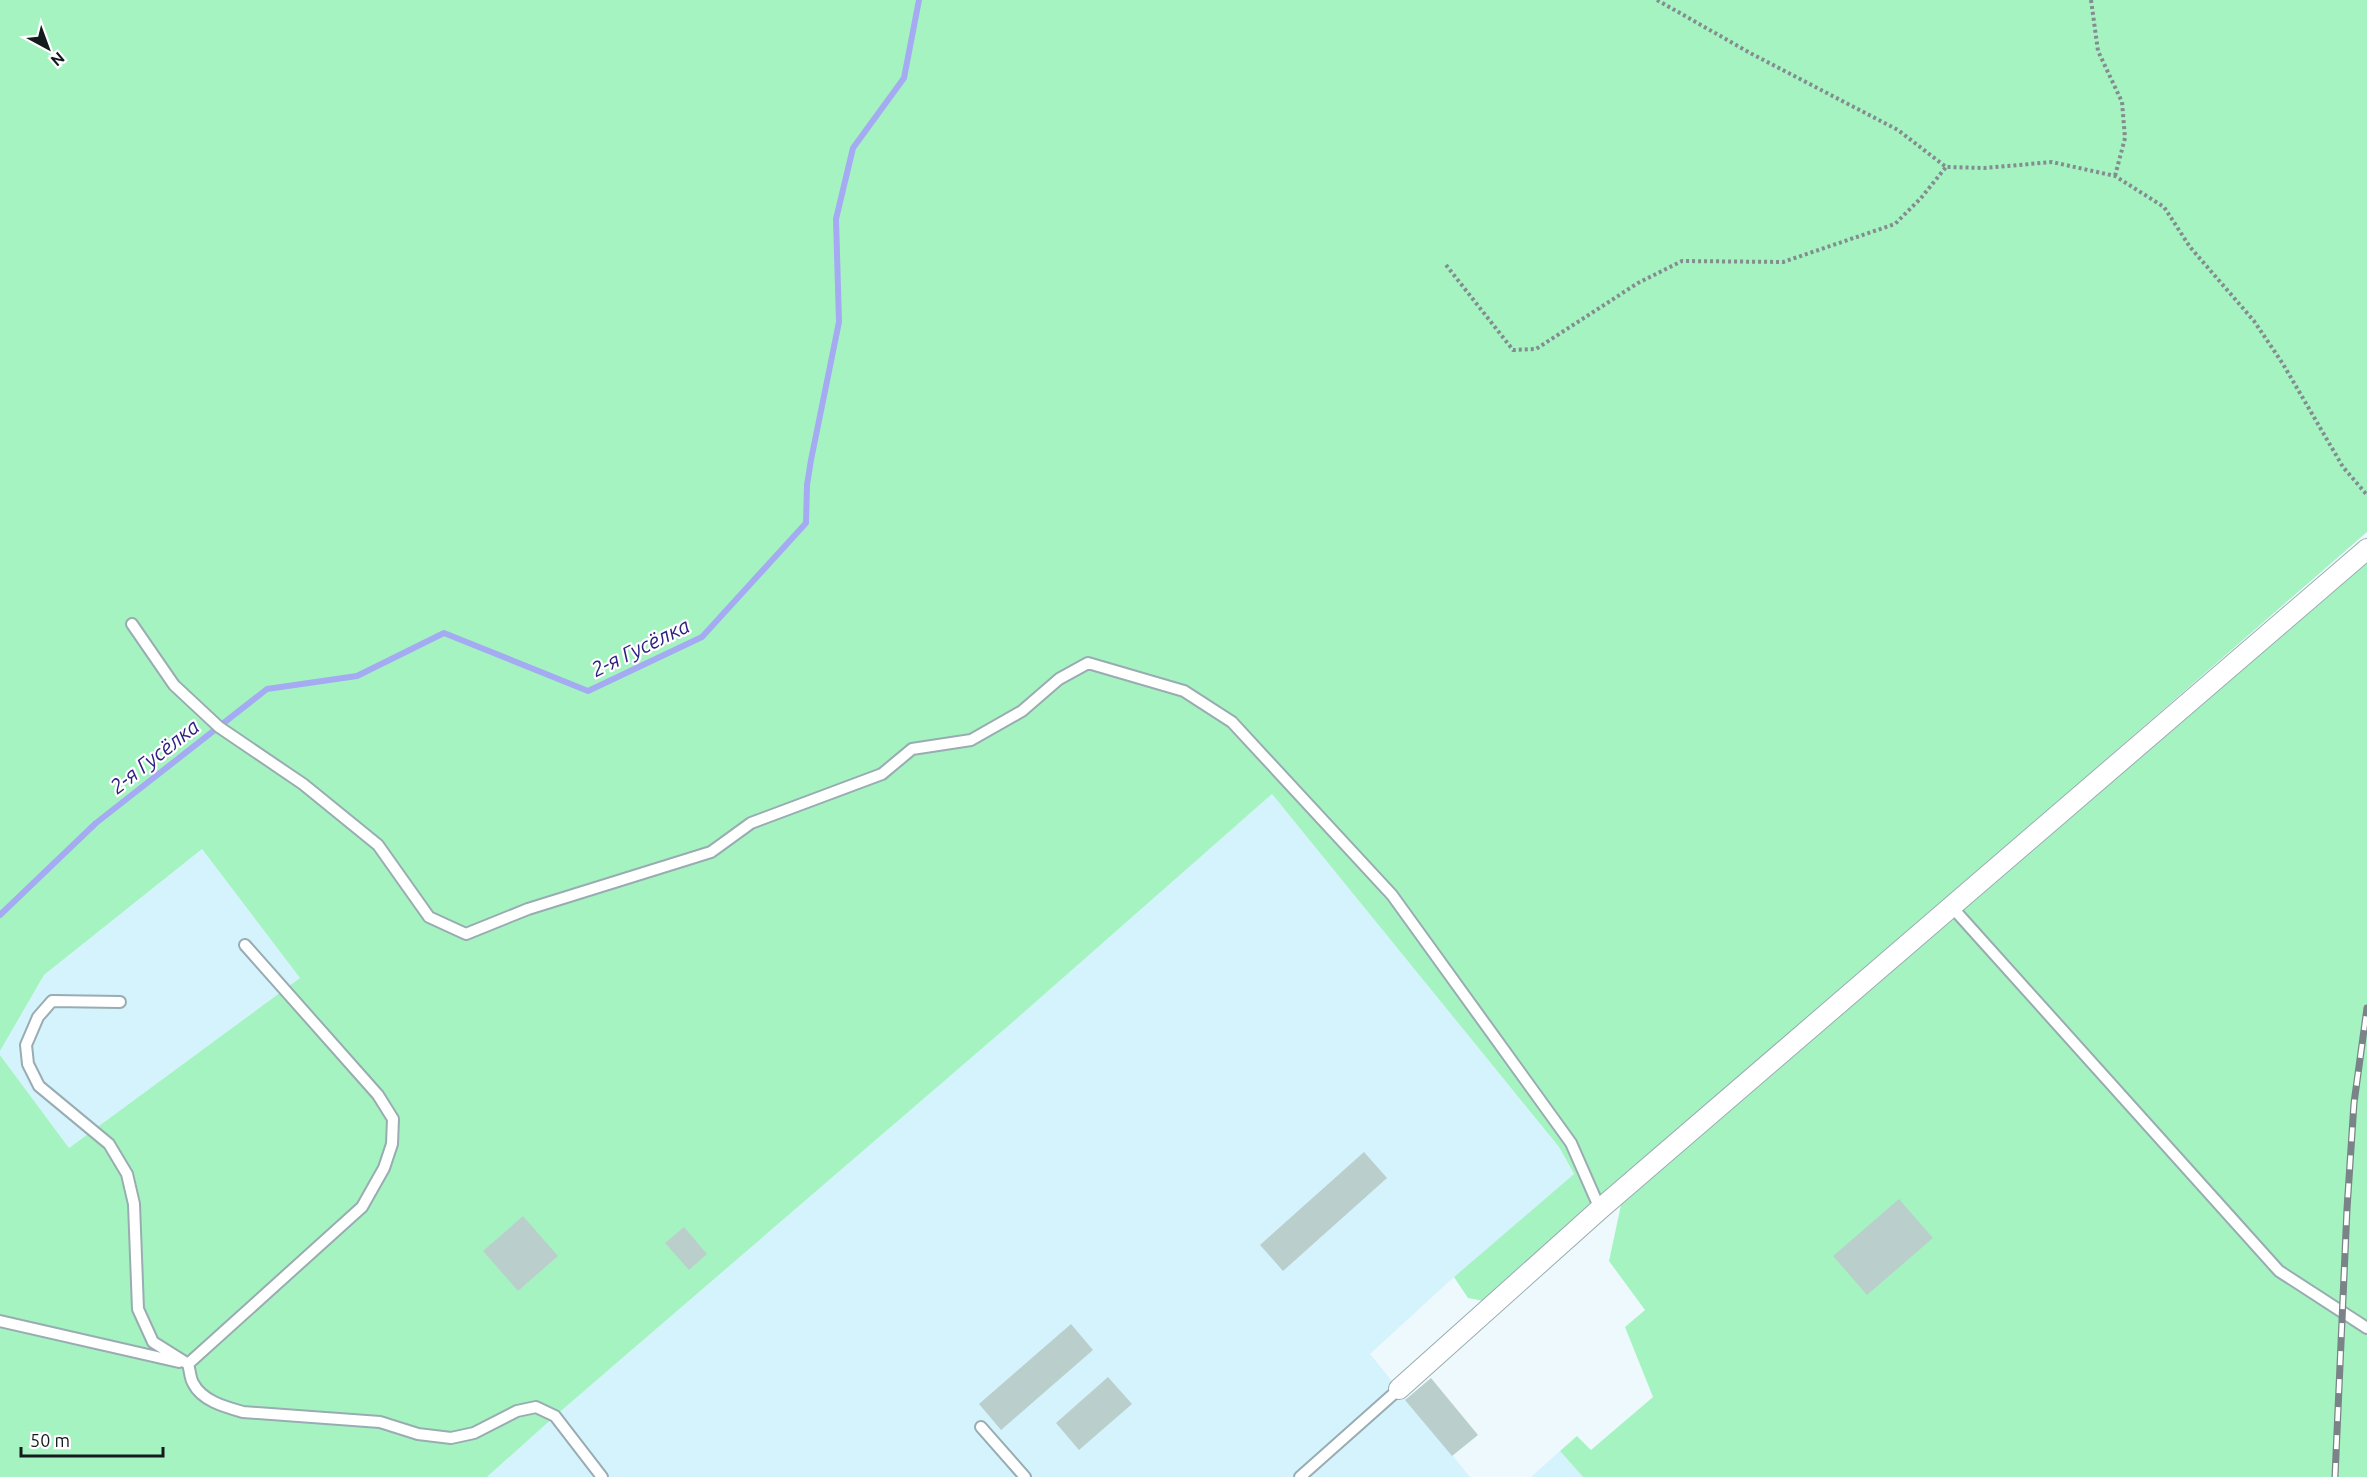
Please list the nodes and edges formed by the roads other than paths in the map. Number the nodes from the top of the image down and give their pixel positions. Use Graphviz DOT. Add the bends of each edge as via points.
graph roads {
  1 [pos="2367,549"];
  2 [pos="132,624"];
  3 [pos="1951,906"];
  4 [pos="245,945"];
  5 [pos="120,1002"];
  6 [pos="1600,1209"];
  7 [pos="0,1321"];
  8 [pos="2367,1328"];
  9 [pos="188,1364"];
  10 [pos="1399,1389"];
  11 [pos="981,1427"];
  12 [pos="602,1477"];
  13 [pos="1024,1477"];
  14 [pos="1300,1477"];
  1 -- 3 [label="street"];
  2 -- 6 [label="lane" via="174,685 211,720 303,784 378,844 429,917 466,934 528,909 711,852 751,823 882,774 912,749 971,740 1022,711 1059,679 1088,663 1184,691 1232,722 1392,895 1571,1143"];
  3 -- 6 [label="street"];
  3 -- 8 [label="lane" via="2279,1271"];
  4 -- 9 [label="lane" via="378,1095 393,1119 392,1144 384,1168 362,1207"];
  5 -- 9 [label="lane" via="52,1001 38,1017 26,1045 28,1064 39,1086 110,1144 127,1173 134,1204 138,1309 153,1342"];
  6 -- 10 [label="street"];
  7 -- 9 [label="lane"];
  9 -- 12 [label="lane" via="193,1384 221,1406 243,1412 380,1422 418,1434 451,1438 474,1433 517,1411 536,1407 555,1416"];
  10 -- 14 [label="lane"];
  11 -- 13 [label="lane"];
}
